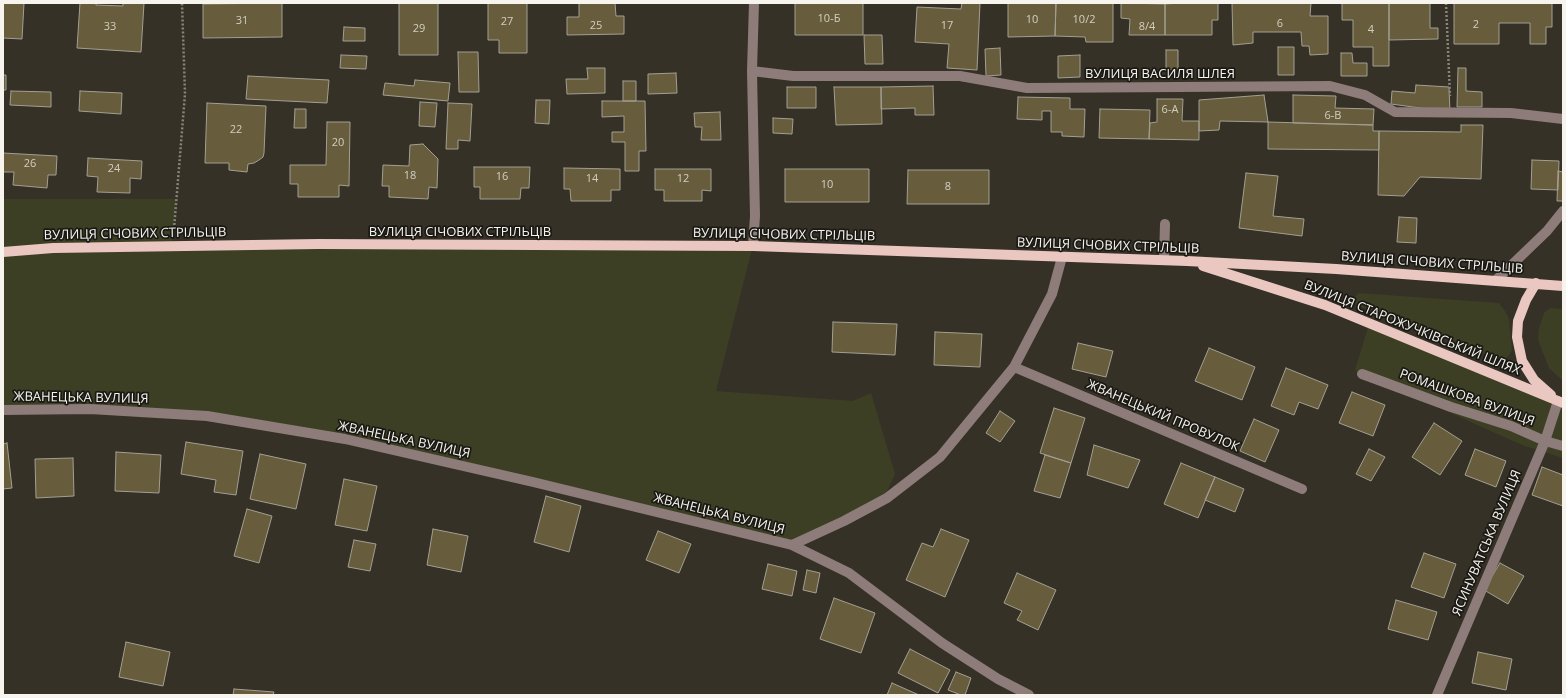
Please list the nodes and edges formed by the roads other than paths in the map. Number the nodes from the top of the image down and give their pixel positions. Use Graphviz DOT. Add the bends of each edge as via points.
graph roads {
  1 [pos="754,3"];
  2 [pos="752,71"];
  3 [pos="1563,119"];
  4 [pos="1563,211"];
  5 [pos="1165,224"];
  6 [pos="753,246"];
  7 [pos="3,252"];
  8 [pos="1062,258"];
  9 [pos="1164,260"];
  10 [pos="1187,261"];
  11 [pos="1496,280"];
  12 [pos="1536,283"];
  13 [pos="1563,286"];
  14 [pos="1014,367"];
  15 [pos="1362,374"];
  16 [pos="1560,402"];
  17 [pos="3,410"];
  18 [pos="1545,441"];
  19 [pos="1563,446"];
  20 [pos="1302,489"];
  21 [pos="792,545"];
  22 [pos="1029,695"];
  23 [pos="1437,695"];
  1 -- 2 [label="street"];
  2 -- 3 [label="street, ВУЛИЦЯ ВАСИЛЯ ШЛЕЯ" via="792,76 960,76 1027,88 1330,86 1365,95 1395,112 1511,113"];
  2 -- 6 [label="street" via="755,216"];
  4 -- 11 [label="street" via="1547,231"];
  5 -- 9 [label="street"];
  6 -- 7 [label="main road, ВУЛИЦЯ СІЧОВИХ СТРІЛЬЦІВ" via="342,244 53,248"];
  6 -- 8 [label="main road, ВУЛИЦЯ СІЧОВИХ СТРІЛЬЦІВ"];
  8 -- 9 [label="main road, ВУЛИЦЯ СІЧОВИХ СТРІЛЬЦІВ"];
  8 -- 14 [label="street, ЖВАНЕЦЬКА ВУЛИЦЯ" via="1052,294"];
  9 -- 10 [label="main road, ВУЛИЦЯ СІЧОВИХ СТРІЛЬЦІВ"];
  10 -- 11 [label="main road, ВУЛИЦЯ СІЧОВИХ СТРІЛЬЦІВ"];
  10 -- 16 [label="main road, ВУЛИЦЯ СТАРОЖУЧКІВСЬКИЙ ШЛЯХ" via="1325,305"];
  11 -- 12 [label="main road, ВУЛИЦЯ СІЧОВИХ СТРІЛЬЦІВ"];
  12 -- 13 [label="main road, ВУЛИЦЯ СІЧОВИХ СТРІЛЬЦІВ"];
  12 -- 16 [label="main road, ВУЛИЦЯ СТАРОЖУЧКІВСЬКИЙ ШЛЯХ" via="1518,321 1517,337 1522,362 1534,380"];
  14 -- 20 [label="street, ЖВАНЕЦЬКИЙ ПРОВУЛОК"];
  14 -- 21 [label="street, ЖВАНЕЦЬКА ВУЛИЦЯ" via="940,457 887,498"];
  15 -- 18 [label="street, РОМАШКОВА ВУЛИЦЯ" via="1511,426"];
  16 -- 18 [label="street, ЯСИНУВАТСЬКА ВУЛИЦЯ"];
  17 -- 21 [label="street, ЖВАНЕЦЬКА ВУЛИЦЯ" via="90,409 208,416 345,439"];
  18 -- 19 [label="street, РОМАШКОВА ВУЛИЦЯ"];
  18 -- 23 [label="street, ЯСИНУВАТСЬКА ВУЛИЦЯ"];
  21 -- 22 [label="street, ЖВАНЕЦЬКА ВУЛИЦЯ" via="849,573 942,643 998,679"];
}
